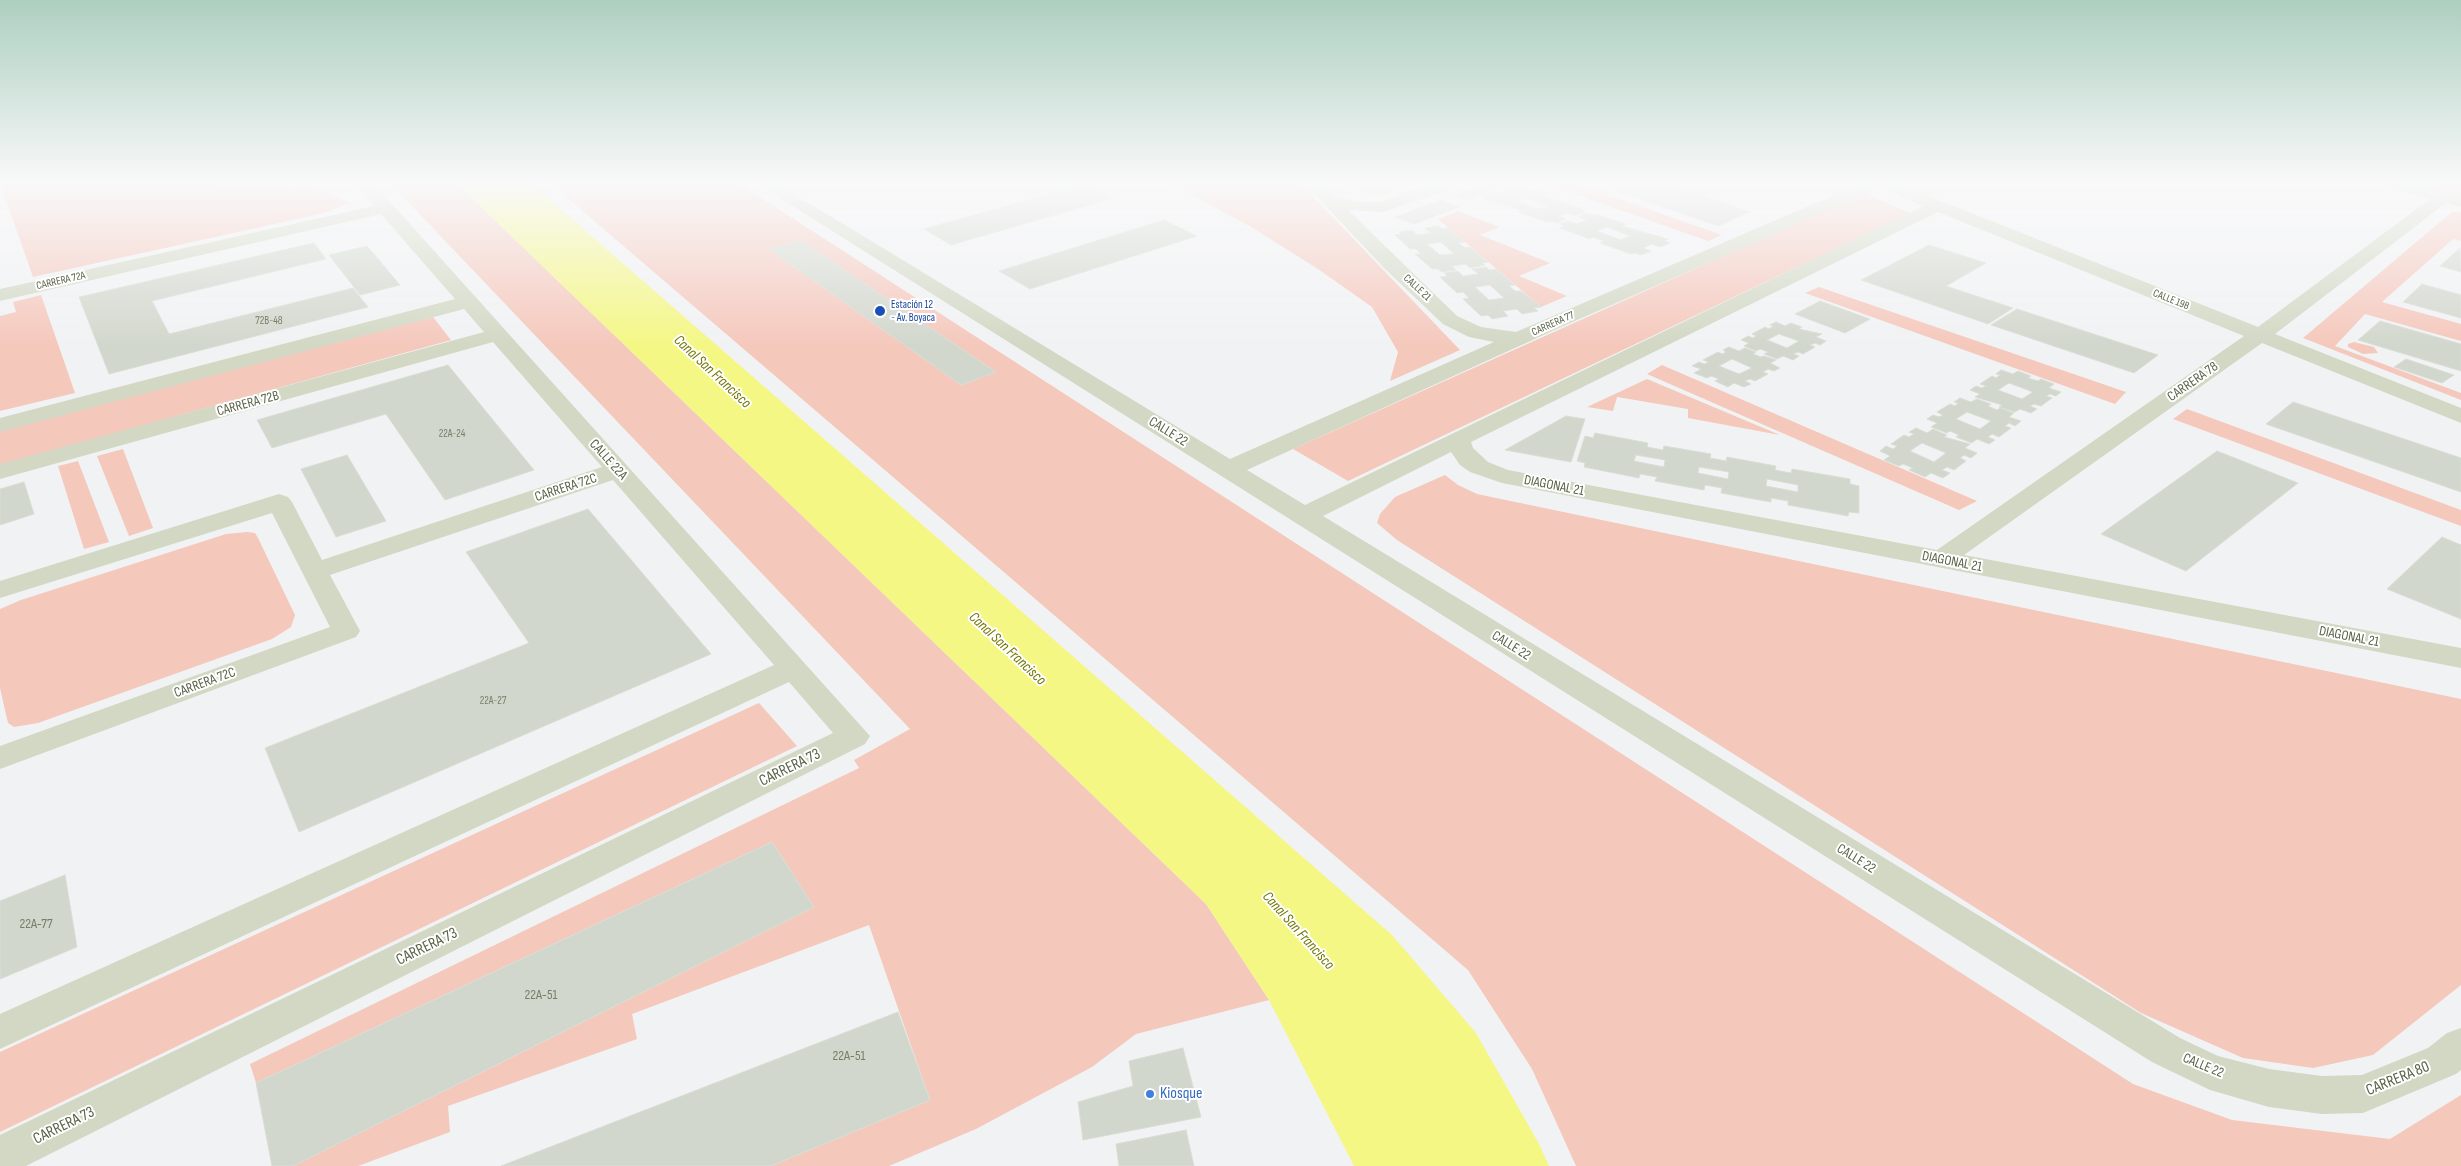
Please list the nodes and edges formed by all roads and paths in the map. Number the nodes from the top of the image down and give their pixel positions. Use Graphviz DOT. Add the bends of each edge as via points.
graph roads {
  1 [pos="255,237"];
  2 [pos="411,237"];
  3 [pos="852,237"];
  4 [pos="1366,237"];
  5 [pos="1751,237"];
  6 [pos="1872,237"];
  7 [pos="2015,237"];
  8 [pos="2390,237"];
  9 [pos="0,295"];
  10 [pos="467,302"];
  11 [pos="496,335"];
  12 [pos="2260,335"];
  13 [pos="1519,339"];
  14 [pos="2461,416"];
  15 [pos="0,424"];
  16 [pos="1458,439"];
  17 [pos="617,470"];
  18 [pos="1228,470"];
  19 [pos="0,472"];
  20 [pos="1302,516"];
  21 [pos="1940,560"];
  22 [pos="315,571"];
  23 [pos="0,590"];
  24 [pos="2461,658"];
  25 [pos="794,668"];
  26 [pos="854,736"];
  27 [pos="0,758"];
  28 [pos="0,1032"];
  29 [pos="2461,1045"];
  30 [pos="2269,1088"];
  31 [pos="0,1157"];
  1 -- 9 [label="street, CARRERA 72A"];
  2 -- 10 [label="street, CALLE 22A"];
  3 -- 18 [label="street, CALLE 22"];
  4 -- 13 [label="street, CALLE 21" via="1450,320 1476,333"];
  5 -- 13 [label="street, CARRERA 77"];
  6 -- 16 [label="street"];
  7 -- 12 [label="street, CALLE 19B"];
  8 -- 12 [label="street, CARRERA 78"];
  10 -- 11 [label="street, CALLE 22A"];
  10 -- 15 [label="street"];
  11 -- 17 [label="street, CALLE 22A"];
  11 -- 19 [label="street, CARRERA 72B"];
  12 -- 14 [label="street, CALLE 19B"];
  12 -- 21 [label="street, CARRERA 78"];
  13 -- 18 [label="street, CARRERA 77"];
  16 -- 20 [label="street"];
  16 -- 21 [label="street, DIAGONAL 21" via="1468,460 1502,476"];
  17 -- 22 [label="street, CARRERA 72C"];
  17 -- 25 [label="street, CALLE 22A"];
  18 -- 20 [label="street, CALLE 22"];
  20 -- 30 [label="street, CALLE 22" via="2166,1050 2210,1072"];
  21 -- 24 [label="street, DIAGONAL 21"];
  22 -- 23 [label="street, CARRERA 72C" via="279,502"];
  22 -- 27 [label="street, CARRERA 72C" via="346,631"];
  25 -- 26 [label="street, CALLE 22A"];
  25 -- 28 [label="street"];
  26 -- 31 [label="street, CARRERA 73"];
  29 -- 30 [label="street, CARRERA 80" via="2442,1061 2363,1094 2322,1095"];
}
